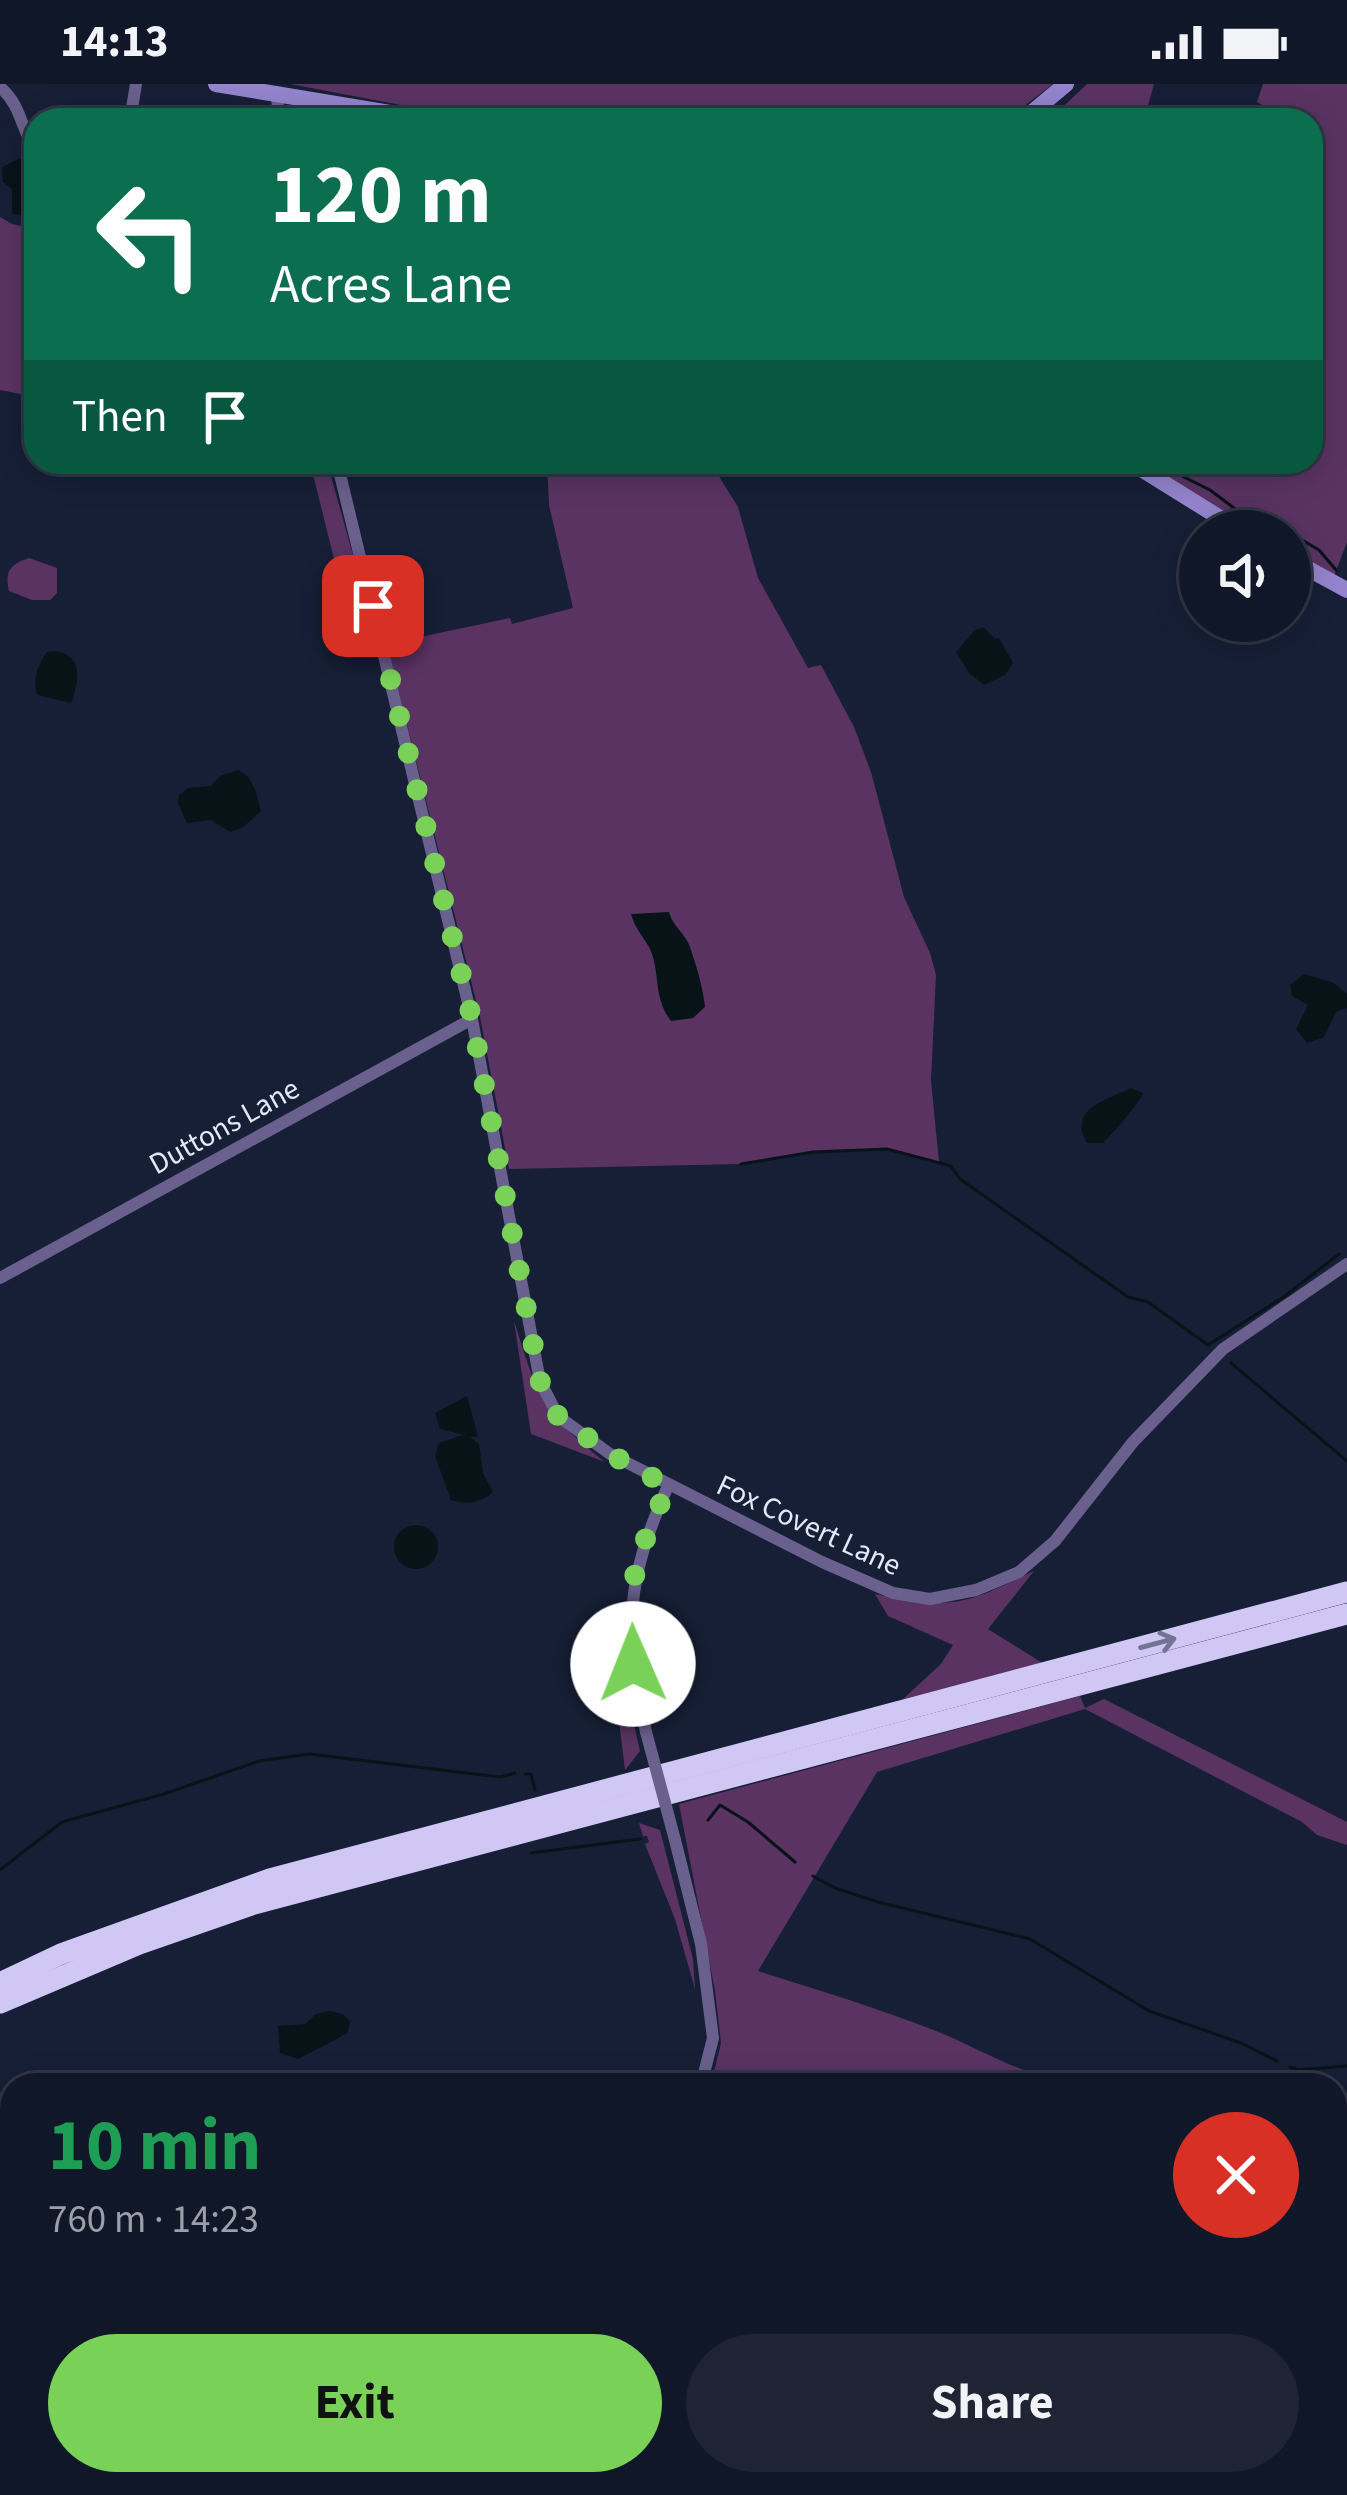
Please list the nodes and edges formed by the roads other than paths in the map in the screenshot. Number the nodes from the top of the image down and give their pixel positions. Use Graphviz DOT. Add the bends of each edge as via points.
graph roads {
  1 [pos="216,84"];
  2 [pos="1066,84"];
  3 [pos="0,87"];
  4 [pos="276,92"];
  5 [pos="278,108"];
  6 [pos="365,108"];
  7 [pos="1037,108"];
  8 [pos="24,122"];
  9 [pos="340,474"];
  10 [pos="1149,474"];
  11 [pos="1207,510"];
  12 [pos="1311,570"];
  13 [pos="1347,590"];
  14 [pos="472,1019"];
  15 [pos="1347,1264"];
  16 [pos="0,1278"];
  17 [pos="668,1486"];
  18 [pos="1347,1592"];
  19 [pos="1347,1614"];
  20 [pos="0,1983"];
  21 [pos="0,2003"];
  22 [pos="704,2073"];
  1 -- 4 [label="street"];
  2 -- 7 [label="street"];
  3 -- 8 [label="street"];
  4 -- 5 [label="street"];
  4 -- 6 [label="street"];
  9 -- 14 [label="street"];
  10 -- 11 [label="street"];
  12 -- 13 [label="street"];
  14 -- 16 [label="street, Duttons Lane"];
  14 -- 17 [label="street" via="540,1381 558,1416"];
  15 -- 17 [label="street, Fox Covert Lane" via="1223,1349 1133,1442 1055,1540 1019,1572 976,1590 930,1599 893,1592"];
  17 -- 22 [label="street, Fox Covert Lane, bridge" via="631,1588 633,1664 701,1944 712,2038"];
  20 -- 18 [label="highway, one-way" via="270,1880"];
  19 -- 21 [label="highway" via="294,1893"];
}
